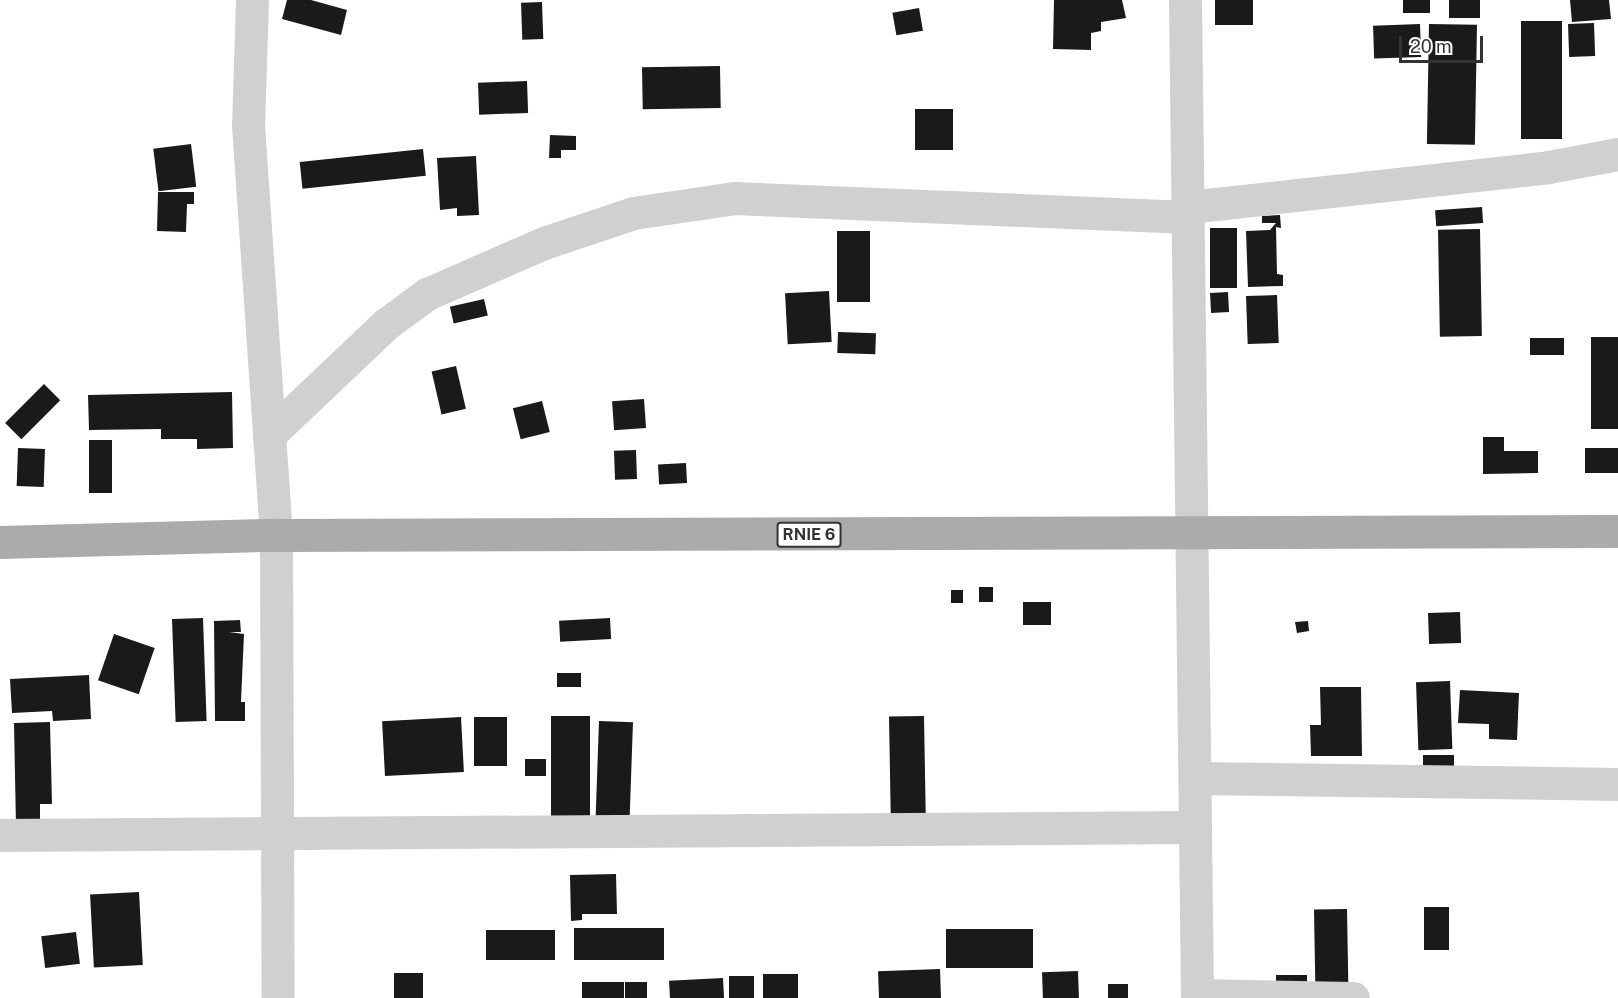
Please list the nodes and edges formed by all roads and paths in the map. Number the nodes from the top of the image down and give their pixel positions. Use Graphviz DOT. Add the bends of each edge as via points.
graph roads {
  1 [pos="252,0"];
  2 [pos="1185,0"];
  3 [pos="1618,154"];
  4 [pos="1188,212"];
  5 [pos="269,435"];
  6 [pos="1618,531"];
  7 [pos="276,535"];
  8 [pos="1193,535"];
  9 [pos="0,542"];
  10 [pos="1195,778"];
  11 [pos="1618,784"];
  12 [pos="1196,827"];
  13 [pos="278,833"];
  14 [pos="0,835"];
  15 [pos="1197,997"];
  16 [pos="278,998"];
  17 [pos="1353,998"];
  1 -- 5 [label="street" via="248,125"];
  2 -- 4 [label="street"];
  3 -- 4 [label="street" via="1548,167"];
  4 -- 5 [label="street" via="734,198 633,213 544,243 427,294 387,324"];
  4 -- 8 [label="street"];
  5 -- 7 [label="street"];
  6 -- 8 [label="main road, RNIE 6"];
  7 -- 8 [label="main road, RNIE 6"];
  7 -- 9 [label="main road, RNIE 6"];
  7 -- 13 [label="street"];
  8 -- 10 [label="street"];
  10 -- 11 [label="street"];
  10 -- 12 [label="street"];
  12 -- 13 [label="street"];
  12 -- 15 [label="street"];
  13 -- 14 [label="street"];
  13 -- 16 [label="street"];
  15 -- 17 [label="street"];
}
